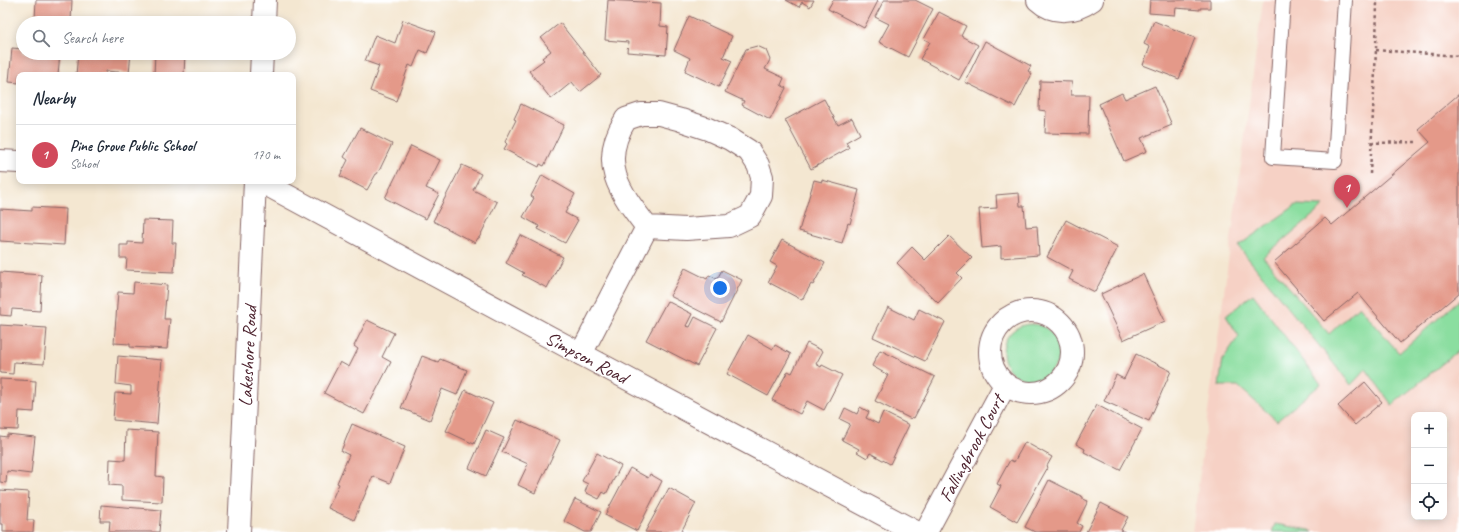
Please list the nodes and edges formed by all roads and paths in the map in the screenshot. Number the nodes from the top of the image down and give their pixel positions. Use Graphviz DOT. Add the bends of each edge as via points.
graph roads {
  1 [pos="265,0"];
  2 [pos="1038,0"];
  3 [pos="1092,0"];
  4 [pos="1283,0"];
  5 [pos="1345,0"];
  6 [pos="1377,0"];
  7 [pos="264,16"];
  8 [pos="1376,50"];
  9 [pos="1459,56"];
  10 [pos="262,60"];
  11 [pos="261,72"];
  12 [pos="1418,142"];
  13 [pos="1371,143"];
  14 [pos="0,161"];
  15 [pos="16,162"];
  16 [pos="1370,174"];
  17 [pos="255,184"];
  18 [pos="266,184"];
  19 [pos="647,227"];
  20 [pos="581,354"];
  21 [pos="1006,385"];
  22 [pos="239,532"];
  23 [pos="916,532"];
  24 [pos="926,532"];
  1 -- 7 [label="street"];
  2 -- 3 [label="street" via="1050,8 1061,11 1073,10"];
  4 -- 5 [label="lane" via="1273,157 1335,161"];
  6 -- 8 [label="path"];
  8 -- 9 [label="path"];
  8 -- 13 [label="path"];
  10 -- 11 [label="street"];
  12 -- 13 [label="path"];
  13 -- 16 [label="path"];
  14 -- 15 [label="street"];
  17 -- 22 [label="street, Lakeshore Road"];
  18 -- 20 [label="street, Simpson Road"];
  19 -- 19 [label="street" via="686,229 729,226 750,216 761,196 762,177 749,151 708,129 659,114 641,114 626,119 618,132 613,149 613,166 619,187"];
  19 -- 20 [label="street"];
  20 -- 23 [label="street, Simpson Road"];
  21 -- 24 [label="street, Fallingbrook Court"];
}
